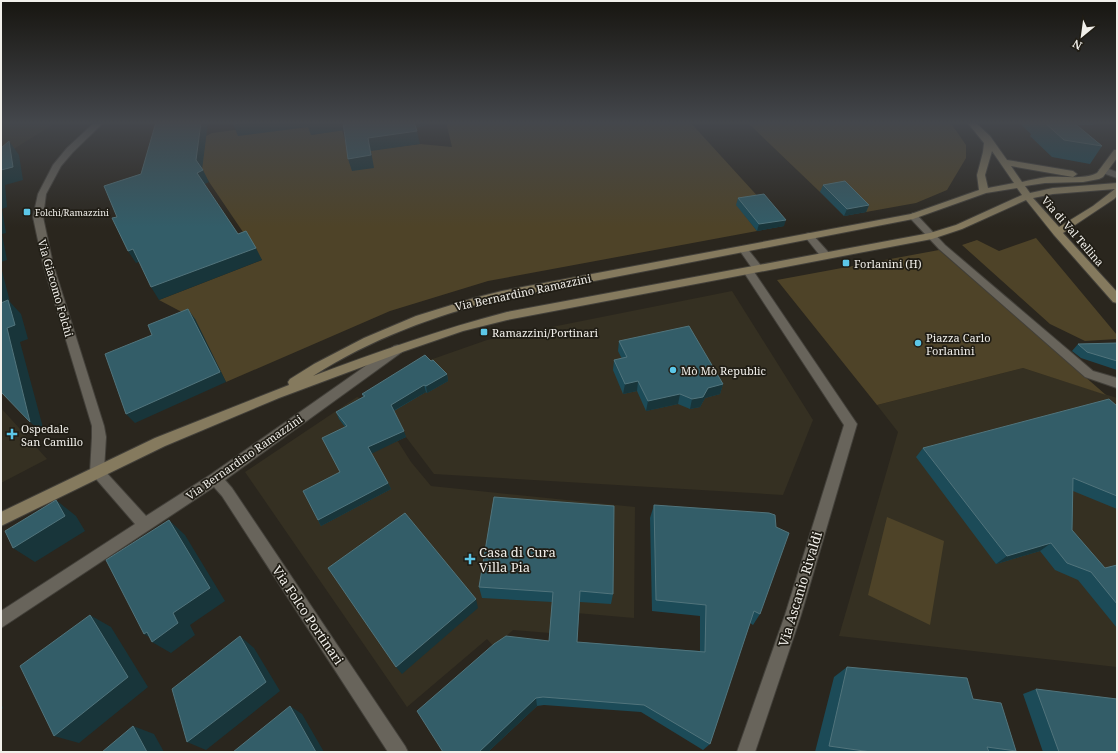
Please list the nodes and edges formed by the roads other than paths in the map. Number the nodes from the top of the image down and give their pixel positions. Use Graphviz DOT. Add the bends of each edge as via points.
graph roads {
  1 [pos="64,157"];
  2 [pos="987,157"];
  3 [pos="1000,157"];
  4 [pos="1113,157"];
  5 [pos="1003,162"];
  6 [pos="1103,170"];
  7 [pos="1117,175"];
  8 [pos="1096,177"];
  9 [pos="1020,184"];
  10 [pos="1117,186"];
  11 [pos="984,191"];
  12 [pos="1117,191"];
  13 [pos="1027,196"];
  14 [pos="912,216"];
  15 [pos="1057,233"];
  16 [pos="809,236"];
  17 [pos="932,236"];
  18 [pos="743,249"];
  19 [pos="826,256"];
  20 [pos="753,270"];
  21 [pos="1117,298"];
  22 [pos="401,348"];
  23 [pos="1117,383"];
  24 [pos="275,395"];
  25 [pos="97,472"];
  26 [pos="215,479"];
  27 [pos="1,519"];
  28 [pos="144,524"];
  29 [pos="1,620"];
  30 [pos="399,752"];
  31 [pos="746,752"];
  1 -- 25 [label="street, Via Giacomo Folchi" via="42,194 38,217 39,229 98,426"];
  2 -- 11 [label="street" via="981,176"];
  3 -- 5 [label="street"];
  4 -- 6 [label="street"];
  5 -- 8 [label="street"];
  5 -- 9 [label="street"];
  6 -- 7 [label="street"];
  6 -- 8 [label="street"];
  8 -- 9 [label="street, Via Bernardino Ramazzini"];
  9 -- 11 [label="street, Via Bernardino Ramazzini"];
  9 -- 13 [label="street"];
  10 -- 13 [label="street, Via Bernardino Ramazzini" via="1053,191"];
  11 -- 14 [label="street, Via Bernardino Ramazzini"];
  12 -- 15 [label="street"];
  13 -- 15 [label="street, Via di Val Tellina"];
  13 -- 17 [label="street, Via Bernardino Ramazzini" via="965,225"];
  14 -- 16 [label="street, Via Bernardino Ramazzini"];
  14 -- 17 [label="street"];
  15 -- 21 [label="street, Via di Val Tellina"];
  16 -- 18 [label="street, Via Bernardino Ramazzini"];
  16 -- 19 [label="street"];
  17 -- 19 [label="street, Via Bernardino Ramazzini"];
  17 -- 23 [label="street" via="1088,374"];
  18 -- 20 [label="street"];
  18 -- 24 [label="street, Via Bernardino Ramazzini" via="502,295 444,310 359,344"];
  19 -- 20 [label="street, Via Bernardino Ramazzini"];
  20 -- 22 [label="street, Via Bernardino Ramazzini" via="507,316"];
  20 -- 31 [label="street, Via Ascanio Rivaldi" via="852,424 793,615"];
  22 -- 24 [label="street, Via Bernardino Ramazzini"];
  22 -- 26 [label="street, Via Bernardino Ramazzini"];
  24 -- 25 [label="street, Via Bernardino Ramazzini" via="160,442"];
  25 -- 27 [label="street, Via Bernardino Ramazzini"];
  25 -- 28 [label="street"];
  26 -- 28 [label="street, Via Bernardino Ramazzini"];
  26 -- 30 [label="street, Via Folco Portinari" via="227,492"];
  28 -- 29 [label="street, Via Bernardino Ramazzini"];
}
